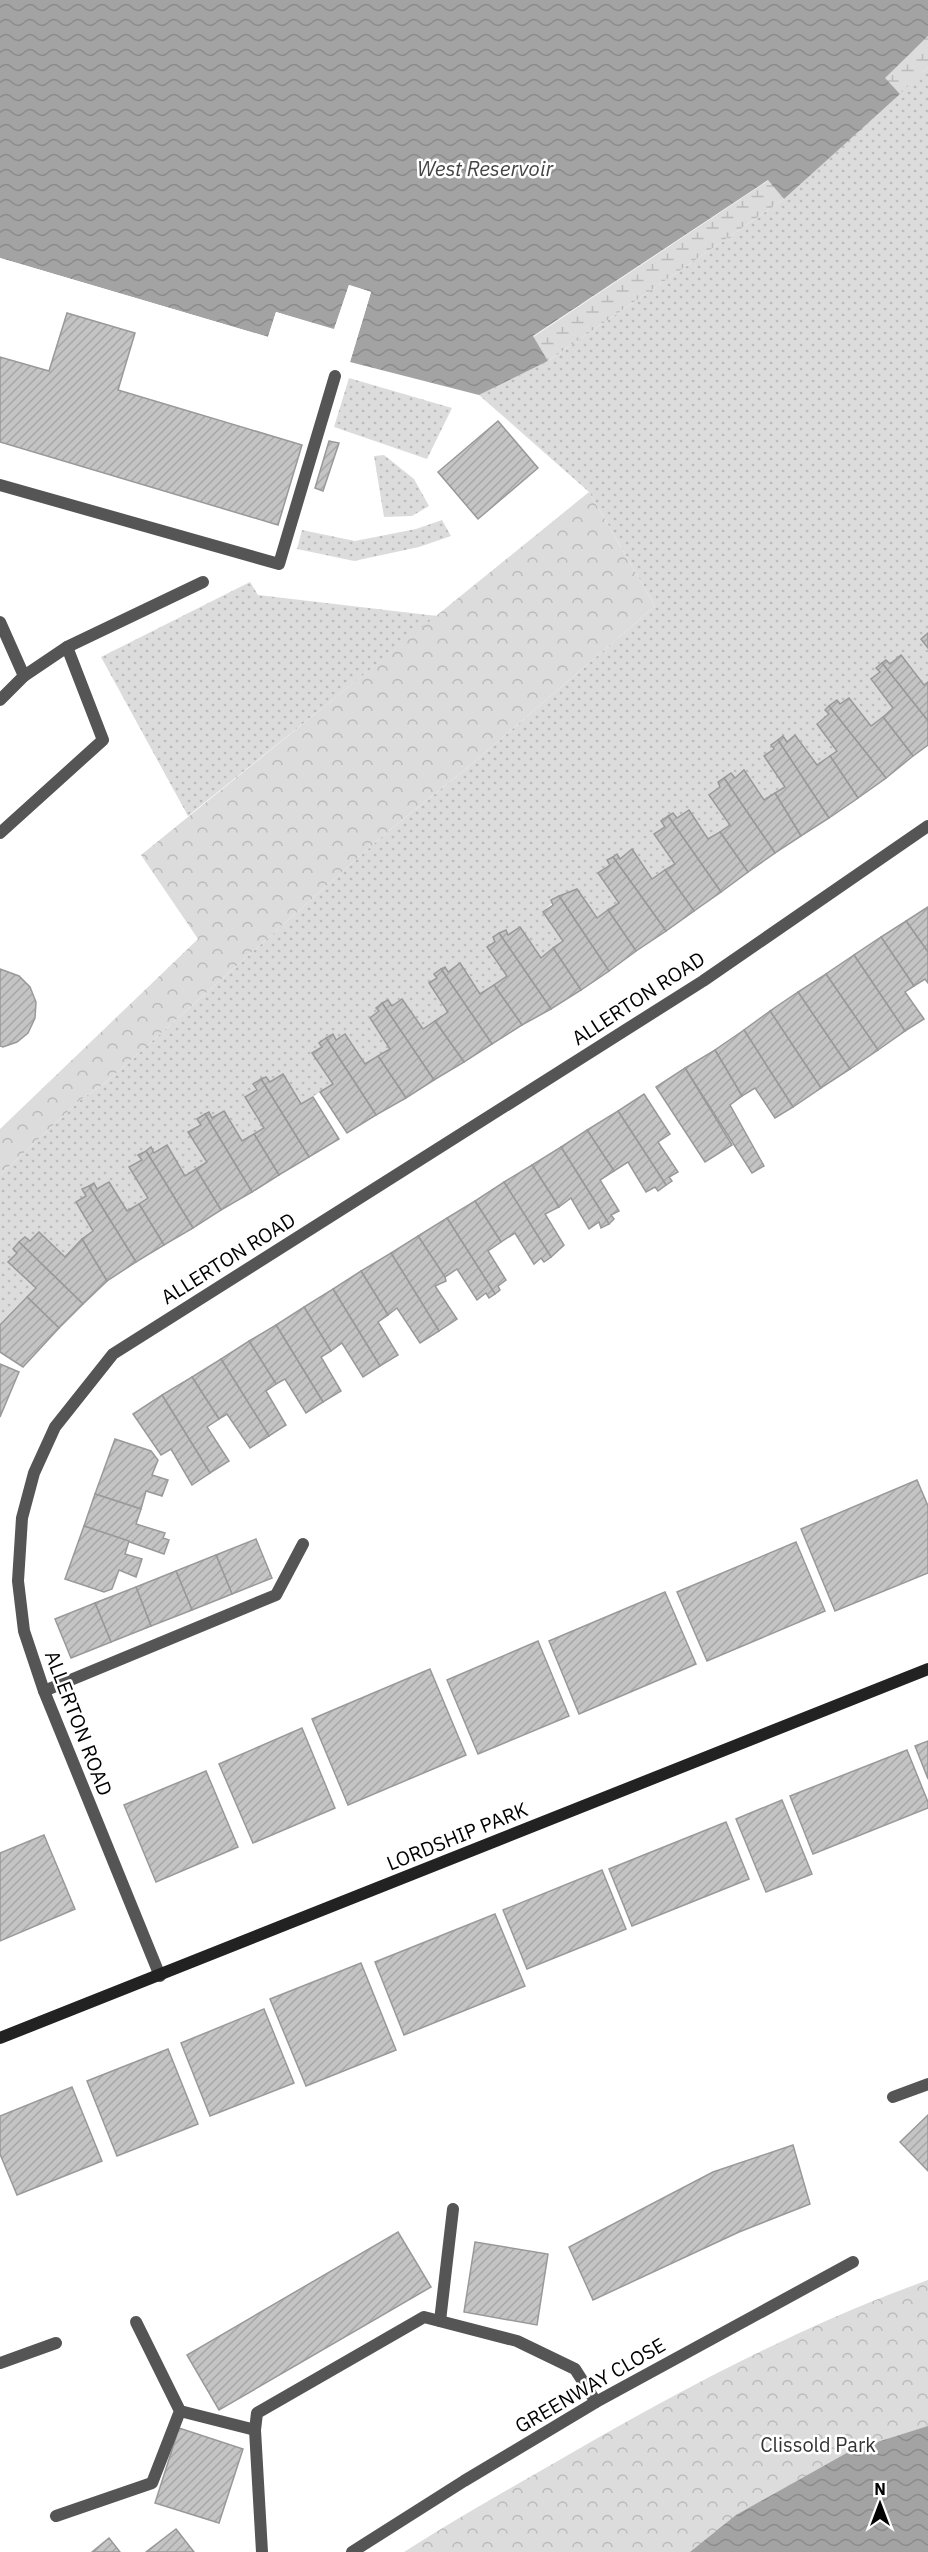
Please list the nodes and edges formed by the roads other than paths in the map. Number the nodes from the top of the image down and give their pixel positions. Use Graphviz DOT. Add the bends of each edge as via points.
graph roads {
  1 [pos="335,376"];
  2 [pos="0,485"];
  3 [pos="203,582"];
  4 [pos="0,622"];
  5 [pos="67,648"];
  6 [pos="24,676"];
  7 [pos="0,700"];
  8 [pos="928,826"];
  9 [pos="0,833"];
  10 [pos="303,1544"];
  11 [pos="928,1669"];
  12 [pos="44,1691"];
  13 [pos="160,1976"];
  14 [pos="0,2038"];
  15 [pos="928,2084"];
  16 [pos="894,2097"];
  17 [pos="453,2209"];
  18 [pos="853,2262"];
  19 [pos="440,2321"];
  20 [pos="136,2322"];
  21 [pos="56,2343"];
  22 [pos="0,2363"];
  23 [pos="596,2402"];
  24 [pos="180,2411"];
  25 [pos="255,2430"];
  26 [pos="56,2516"];
  27 [pos="262,2552"];
  28 [pos="352,2552"];
  1 -- 2 [label="street" via="279,564"];
  3 -- 5 [label="street"];
  4 -- 6 [label="street"];
  5 -- 6 [label="street"];
  5 -- 9 [label="street" via="103,740"];
  6 -- 7 [label="street"];
  8 -- 12 [label="street, ALLERTON ROAD" via="703,981 113,1354 55,1427 34,1473 22,1518 18,1581 24,1631"];
  10 -- 12 [label="street" via="276,1595"];
  11 -- 13 [label="main road, LORDSHIP PARK"];
  12 -- 13 [label="street, ALLERTON ROAD"];
  13 -- 14 [label="main road, LORDSHIP PARK"];
  15 -- 16 [label="street"];
  17 -- 19 [label="street"];
  18 -- 23 [label="street, GREENWAY CLOSE"];
  19 -- 23 [label="street" via="517,2341 575,2369"];
  19 -- 25 [label="street" via="424,2318 257,2414"];
  20 -- 24 [label="street"];
  21 -- 22 [label="street"];
  23 -- 28 [label="street, GREENWAY CLOSE"];
  24 -- 25 [label="street"];
  24 -- 26 [label="street" via="152,2483"];
  25 -- 27 [label="street"];
}
